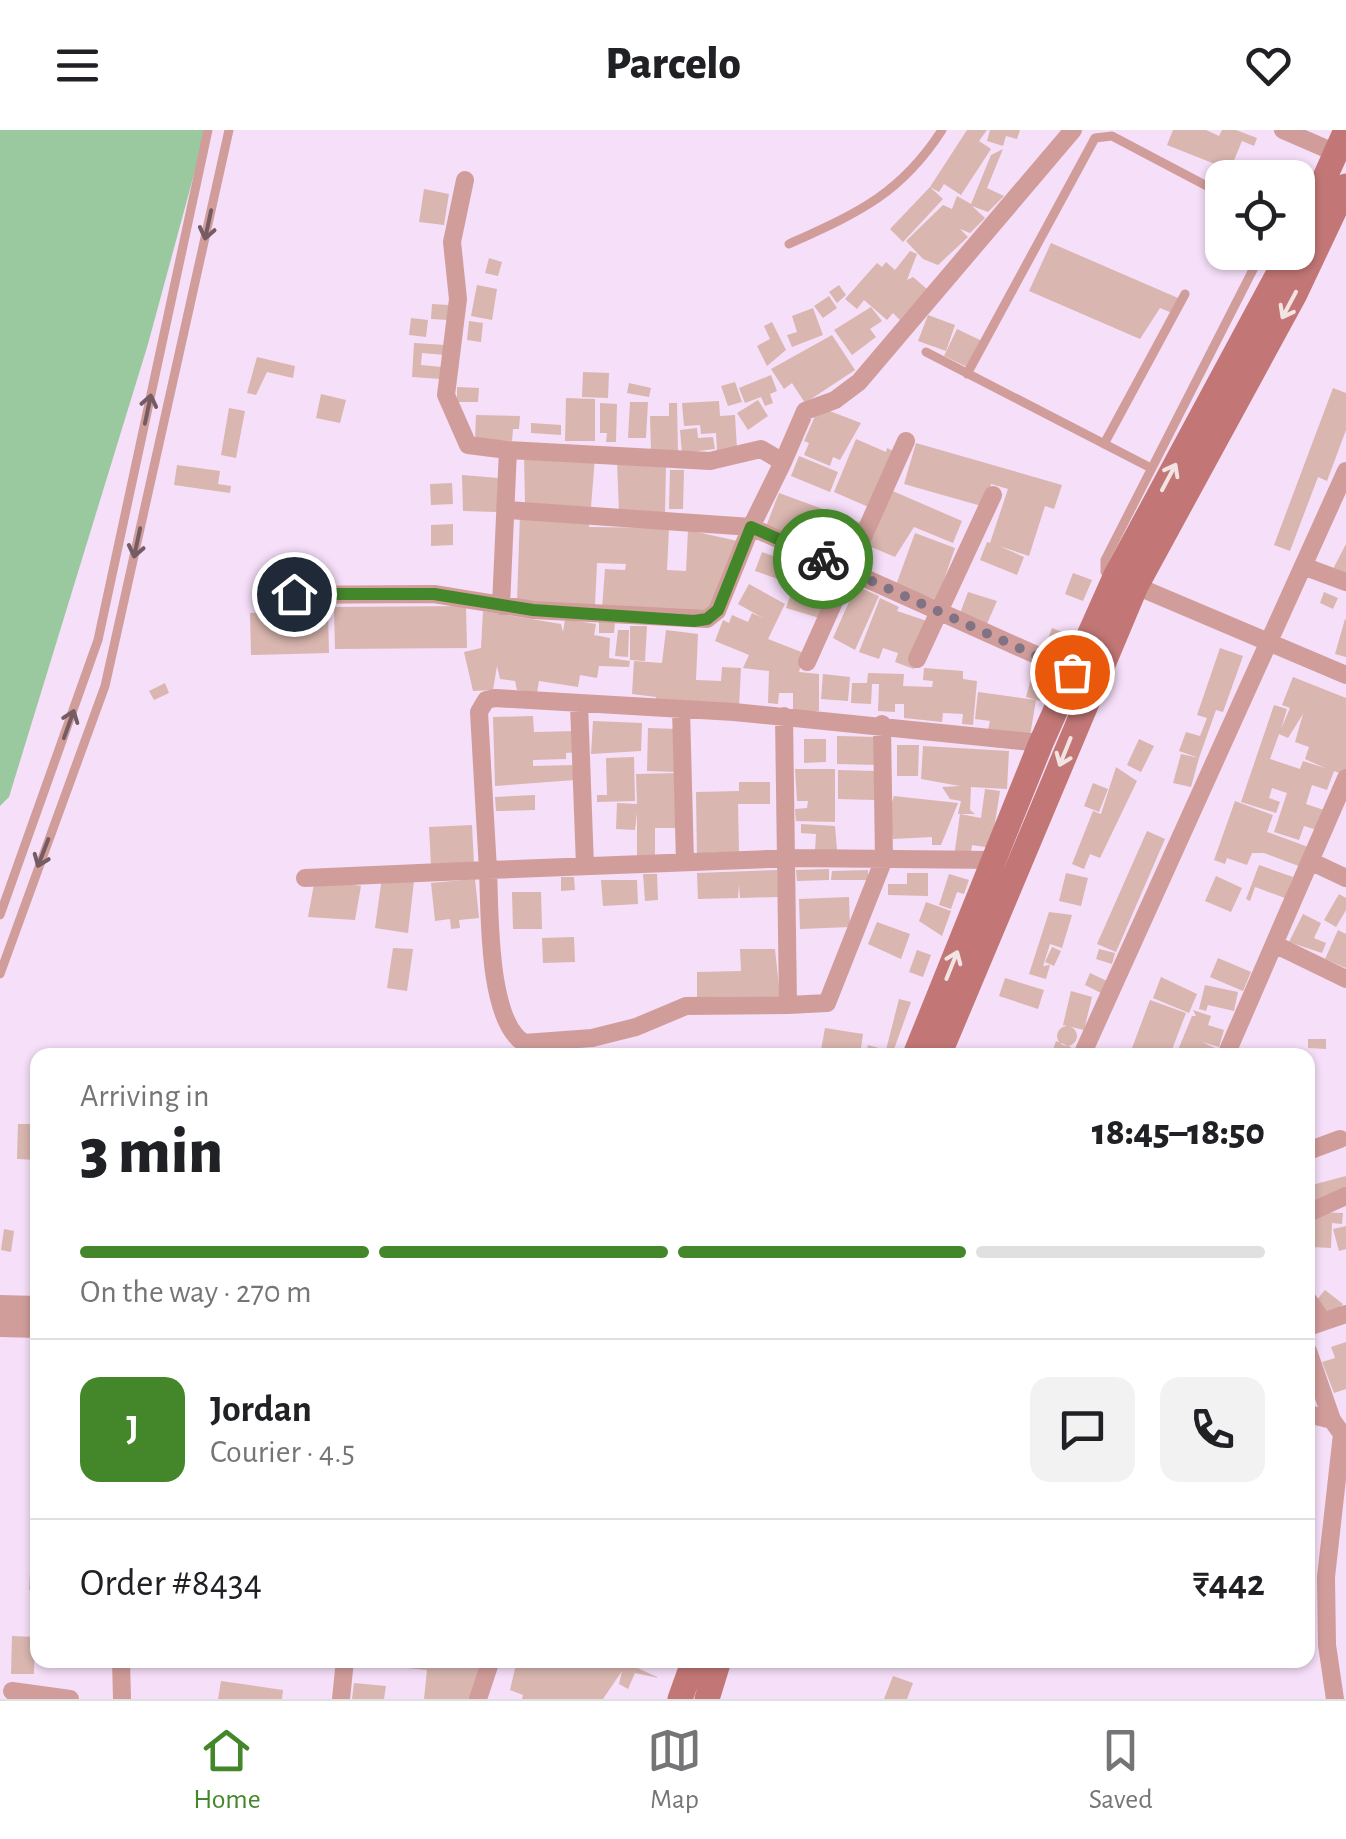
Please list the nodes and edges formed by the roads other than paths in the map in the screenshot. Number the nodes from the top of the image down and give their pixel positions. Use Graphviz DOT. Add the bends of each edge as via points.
graph roads {
  1 [pos="208,130"];
  2 [pos="228,130"];
  3 [pos="942,130"];
  4 [pos="1073,130"];
  5 [pos="1283,130"];
  6 [pos="1341,141"];
  7 [pos="465,180"];
  8 [pos="1205,185"];
  9 [pos="1346,186"];
  10 [pos="1315,198"];
  11 [pos="789,244"];
  12 [pos="1253,270"];
  13 [pos="1281,270"];
  14 [pos="1185,294"];
  15 [pos="166,325"];
  16 [pos="184,330"];
  17 [pos="926,352"];
  18 [pos="967,374"];
  19 [pos="906,440"];
  20 [pos="1104,444"];
  21 [pos="508,450"];
  22 [pos="783,462"];
  23 [pos="1149,467"];
  24 [pos="1346,470"];
  25 [pos="993,495"];
  26 [pos="507,510"];
  27 [pos="751,527"];
  28 [pos="1303,566"];
  29 [pos="848,569"];
  30 [pos="1126,582"];
  31 [pos="1346,582"];
  32 [pos="262,595"];
  33 [pos="501,606"];
  34 [pos="940,609"];
  35 [pos="1269,643"];
  36 [pos="917,659"];
  37 [pos="807,662"];
  38 [pos="1072,672"];
  39 [pos="1346,675"];
  40 [pos="578,704"];
  41 [pos="682,709"];
  42 [pos="784,716"];
  43 [pos="882,724"];
  44 [pos="1041,743"];
  45 [pos="1345,783"];
  46 [pos="39,805"];
  47 [pos="58,813"];
  48 [pos="784,858"];
  49 [pos="884,859"];
  50 [pos="996,860"];
  51 [pos="1310,861"];
  52 [pos="685,862"];
  53 [pos="585,866"];
  54 [pos="488,870"];
  55 [pos="305,878"];
  56 [pos="1346,878"];
  57 [pos="0,914"];
  58 [pos="1274,944"];
  59 [pos="0,974"];
  60 [pos="1346,980"];
  61 [pos="788,1004"];
  62 [pos="918,1048"];
  63 [pos="942,1048"];
  64 [pos="1085,1048"];
  65 [pos="1229,1048"];
  66 [pos="1340,1139"];
  67 [pos="1315,1148"];
  68 [pos="1346,1196"];
  69 [pos="1315,1210"];
  70 [pos="0,1306"];
  71 [pos="30,1307"];
  72 [pos="1346,1314"];
  73 [pos="1315,1324"];
  74 [pos="0,1326"];
  75 [pos="30,1327"];
  76 [pos="1315,1371"];
  77 [pos="1315,1416"];
  78 [pos="1332,1420"];
  79 [pos="1344,1450"];
  80 [pos="1341,1499"];
  81 [pos="1338,1556"];
  82 [pos="1338,1662"];
  83 [pos="121,1668"];
  84 [pos="345,1668"];
  85 [pos="488,1668"];
  86 [pos="691,1668"];
  87 [pos="717,1668"];
  88 [pos="12,1691"];
  89 [pos="70,1699"];
  90 [pos="122,1699"];
  91 [pos="342,1699"];
  92 [pos="478,1699"];
  93 [pos="680,1699"];
  94 [pos="707,1699"];
  95 [pos="1335,1699"];
  1 -- 15 [label="lane"];
  2 -- 16 [label="lane, one-way"];
  3 -- 11 [label="lane" via="895,189"];
  4 -- 22 [label="street" via="858,382 805,411"];
  5 -- 6 [label="street"];
  6 -- 10 [label="main road"];
  7 -- 21 [label="street" via="452,242 458,299 446,396 468,446"];
  8 -- 18 [label="lane" via="1112,136 1095,138"];
  9 -- 30 [label="main road, one-way" via="1295,294"];
  12 -- 23 [label="lane"];
  30 -- 13 [label="main road, one-way"];
  14 -- 20 [label="lane"];
  15 -- 16 [label="lane"];
  46 -- 15 [label="lane, one-way" via="98,640"];
  16 -- 47 [label="lane, one-way" via="105,686"];
  17 -- 18 [label="lane"];
  18 -- 20 [label="lane"];
  19 -- 29 [label="street"];
  20 -- 23 [label="lane"];
  21 -- 22 [label="street" via="710,461 761,449"];
  21 -- 26 [label="street"];
  22 -- 27 [label="street"];
  23 -- 30 [label="lane" via="1106,560 1106,572"];
  24 -- 28 [label="street"];
  25 -- 34 [label="street"];
  26 -- 27 [label="street"];
  26 -- 33 [label="street"];
  27 -- 29 [label="street"];
  27 -- 33 [label="street" via="718,610 707,619"];
  28 -- 31 [label="street"];
  28 -- 35 [label="street"];
  29 -- 34 [label="street"];
  29 -- 37 [label="street"];
  30 -- 35 [label="street"];
  30 -- 38 [label="main road"];
  30 -- 63 [label="main road, one-way"];
  32 -- 33 [label="street" via="420,593"];
  34 -- 36 [label="street"];
  34 -- 38 [label="street"];
  35 -- 39 [label="street"];
  35 -- 64 [label="street"];
  38 -- 44 [label="main road"];
  40 -- 41 [label="street"];
  40 -- 53 [label="street"];
  40 -- 54 [label="street" via="496,698 482,704"];
  41 -- 42 [label="street"];
  41 -- 52 [label="street"];
  42 -- 43 [label="street"];
  42 -- 48 [label="street"];
  43 -- 44 [label="street"];
  43 -- 49 [label="street"];
  44 -- 50 [label="main road"];
  45 -- 51 [label="street"];
  46 -- 47 [label="lane"];
  46 -- 57 [label="lane"];
  47 -- 59 [label="lane, one-way"];
  48 -- 49 [label="street"];
  48 -- 52 [label="street"];
  48 -- 61 [label="street"];
  49 -- 50 [label="street"];
  49 -- 61 [label="street" via="827,1003"];
  62 -- 50 [label="main road, one-way"];
  51 -- 56 [label="street"];
  51 -- 58 [label="street"];
  52 -- 53 [label="street"];
  53 -- 54 [label="street"];
  54 -- 55 [label="street"];
  54 -- 61 [label="street" via="495,978 510,1031 524,1043 592,1038 686,1006"];
  58 -- 60 [label="street"];
  58 -- 65 [label="street"];
  66 -- 67 [label="street"];
  68 -- 69 [label="street"];
  70 -- 71 [label="street"];
  72 -- 73 [label="street"];
  74 -- 75 [label="street"];
  76 -- 78 [label="street"];
  77 -- 78 [label="street"];
  78 -- 79 [label="street"];
  79 -- 80 [label="street"];
  80 -- 81 [label="street"];
  81 -- 82 [label="street" via="1326,1577"];
  82 -- 95 [label="street"];
  83 -- 90 [label="street"];
  84 -- 91 [label="street"];
  85 -- 92 [label="street"];
  86 -- 93 [label="main road"];
  87 -- 94 [label="main road"];
  88 -- 89 [label="street"];
}
